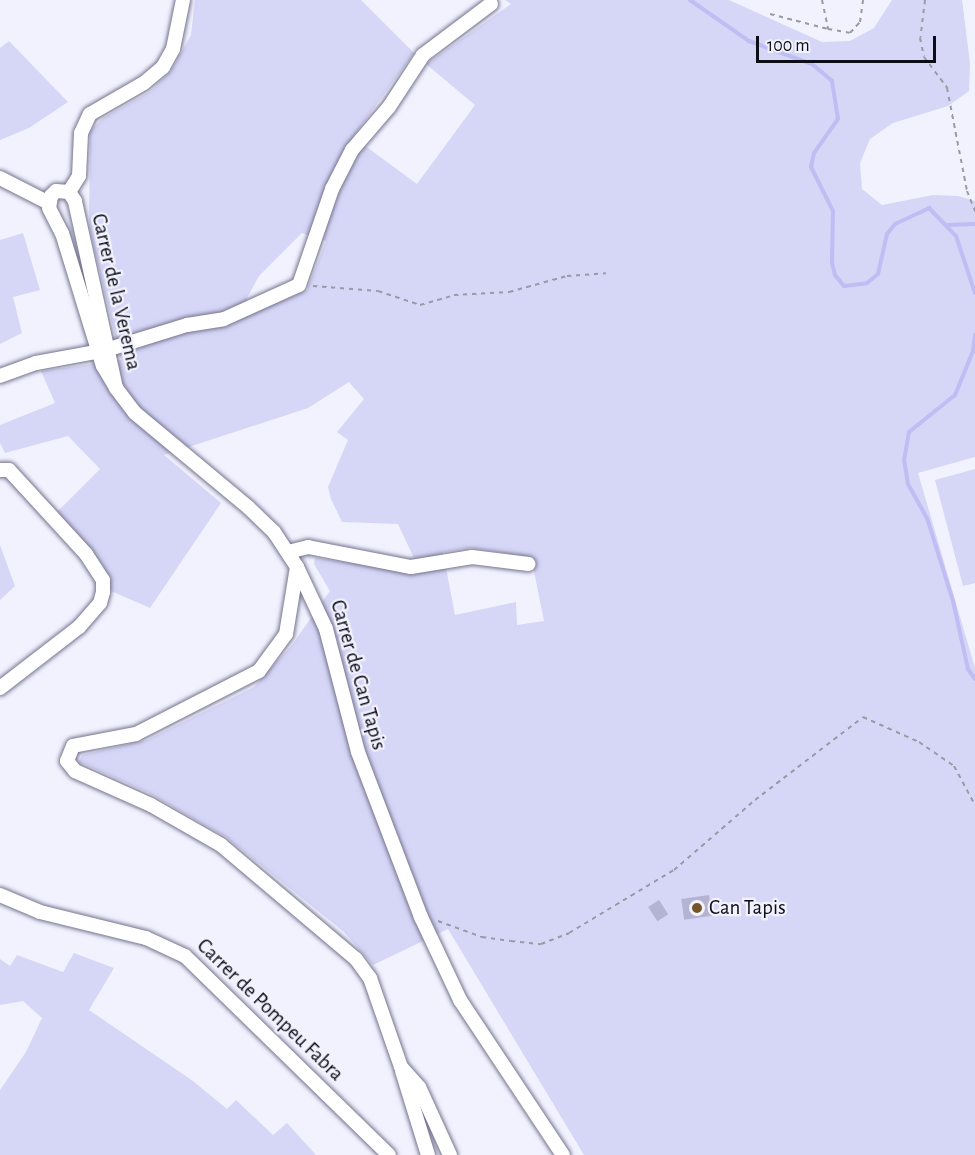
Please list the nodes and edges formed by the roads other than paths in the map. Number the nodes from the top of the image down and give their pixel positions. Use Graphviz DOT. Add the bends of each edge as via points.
graph roads {
  1 [pos="183,0"];
  2 [pos="491,4"];
  3 [pos="0,178"];
  4 [pos="69,192"];
  5 [pos="75,205"];
  6 [pos="51,208"];
  7 [pos="101,351"];
  8 [pos="0,376"];
  9 [pos="0,470"];
  10 [pos="288,552"];
  11 [pos="529,564"];
  12 [pos="297,567"];
  13 [pos="0,688"];
  14 [pos="0,895"];
  15 [pos="401,1067"];
  16 [pos="389,1155"];
  17 [pos="428,1155"];
  18 [pos="450,1155"];
  19 [pos="563,1155"];
  1 -- 4 [label="street, Carrer de la Verema" via="173,49 163,67 144,83 90,114 81,133 79,176"];
  2 -- 7 [label="street" via="423,55 389,107 352,150 332,189 299,285 224,319 187,325"];
  3 -- 6 [label="street"];
  4 -- 5 [label="street, Carrer de la Verema"];
  4 -- 6 [label="street" via="56,192"];
  5 -- 6 [label="street" via="66,216"];
  5 -- 7 [label="street, Carrer de la Verema" via="100,307"];
  6 -- 7 [label="street, Carrer de Can Tapis"];
  7 -- 8 [label="street" via="36,363"];
  7 -- 10 [label="street, Carrer de Can Tapis" via="116,388 135,413 249,508"];
  9 -- 13 [label="street" via="9,470 86,554 103,580 104,592 100,603 79,627"];
  10 -- 11 [label="street" via="308,547 411,567 472,557"];
  10 -- 12 [label="street, Carrer de Can Tapis"];
  12 -- 15 [label="street" via="286,634 259,671 136,734 73,746 67,761 75,771 151,805 221,845 330,934 370,978"];
  12 -- 19 [label="street, Carrer de Can Tapis" via="326,629 358,752 421,917 460,1000"];
  14 -- 16 [label="street, Carrer de Pompeu Fabra" via="40,912 138,936 185,956"];
  15 -- 17 [label="street"];
  15 -- 18 [label="street" via="419,1087"];
}
